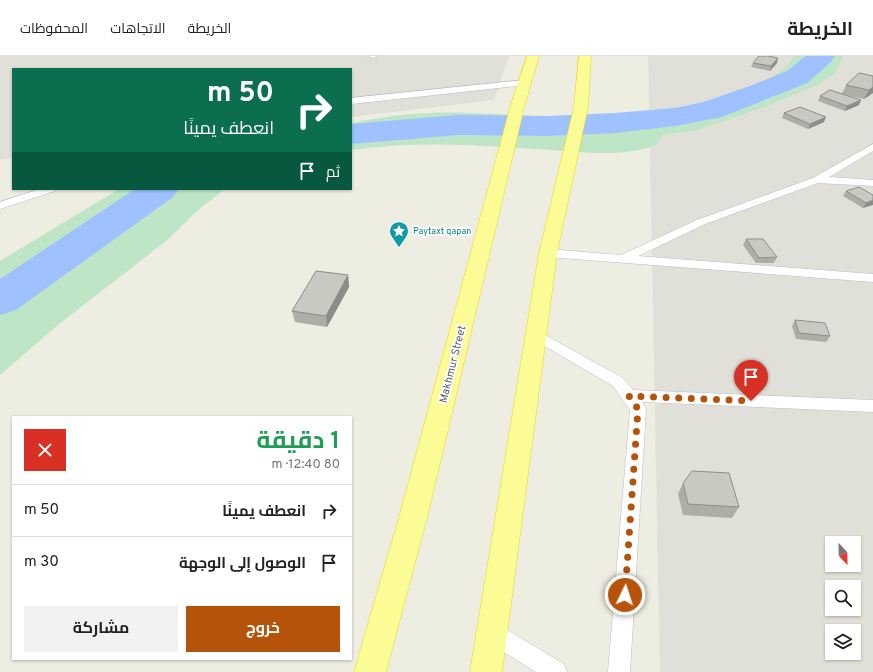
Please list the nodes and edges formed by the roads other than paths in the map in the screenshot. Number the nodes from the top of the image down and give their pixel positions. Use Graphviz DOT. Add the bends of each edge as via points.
graph roads {
  1 [pos="533,56"];
  2 [pos="585,56"];
  3 [pos="524,83"];
  4 [pos="352,101"];
  5 [pos="873,147"];
  6 [pos="817,180"];
  7 [pos="873,183"];
  8 [pos="48,190"];
  9 [pos="0,206"];
  10 [pos="548,253"];
  11 [pos="623,259"];
  12 [pos="873,278"];
  13 [pos="536,334"];
  14 [pos="629,396"];
  15 [pos="873,406"];
  16 [pos="492,632"];
  17 [pos="370,672"];
  18 [pos="486,672"];
  19 [pos="556,672"];
  20 [pos="619,672"];
  1 -- 3 [label="highway, Makhmur Street"];
  2 -- 10 [label="highway" via="581,107"];
  3 -- 4 [label="lane"];
  3 -- 17 [label="highway, Makhmur Street" via="414,514"];
  5 -- 6 [label="lane"];
  6 -- 7 [label="lane"];
  6 -- 11 [label="lane" via="701,222"];
  8 -- 9 [label="lane"];
  10 -- 11 [label="lane"];
  10 -- 13 [label="highway"];
  11 -- 12 [label="lane"];
  13 -- 14 [label="lane" via="618,382"];
  13 -- 16 [label="highway"];
  14 -- 15 [label="lane"];
  14 -- 20 [label="lane" via="638,409"];
  16 -- 18 [label="highway"];
  16 -- 19 [label="lane"];
}
